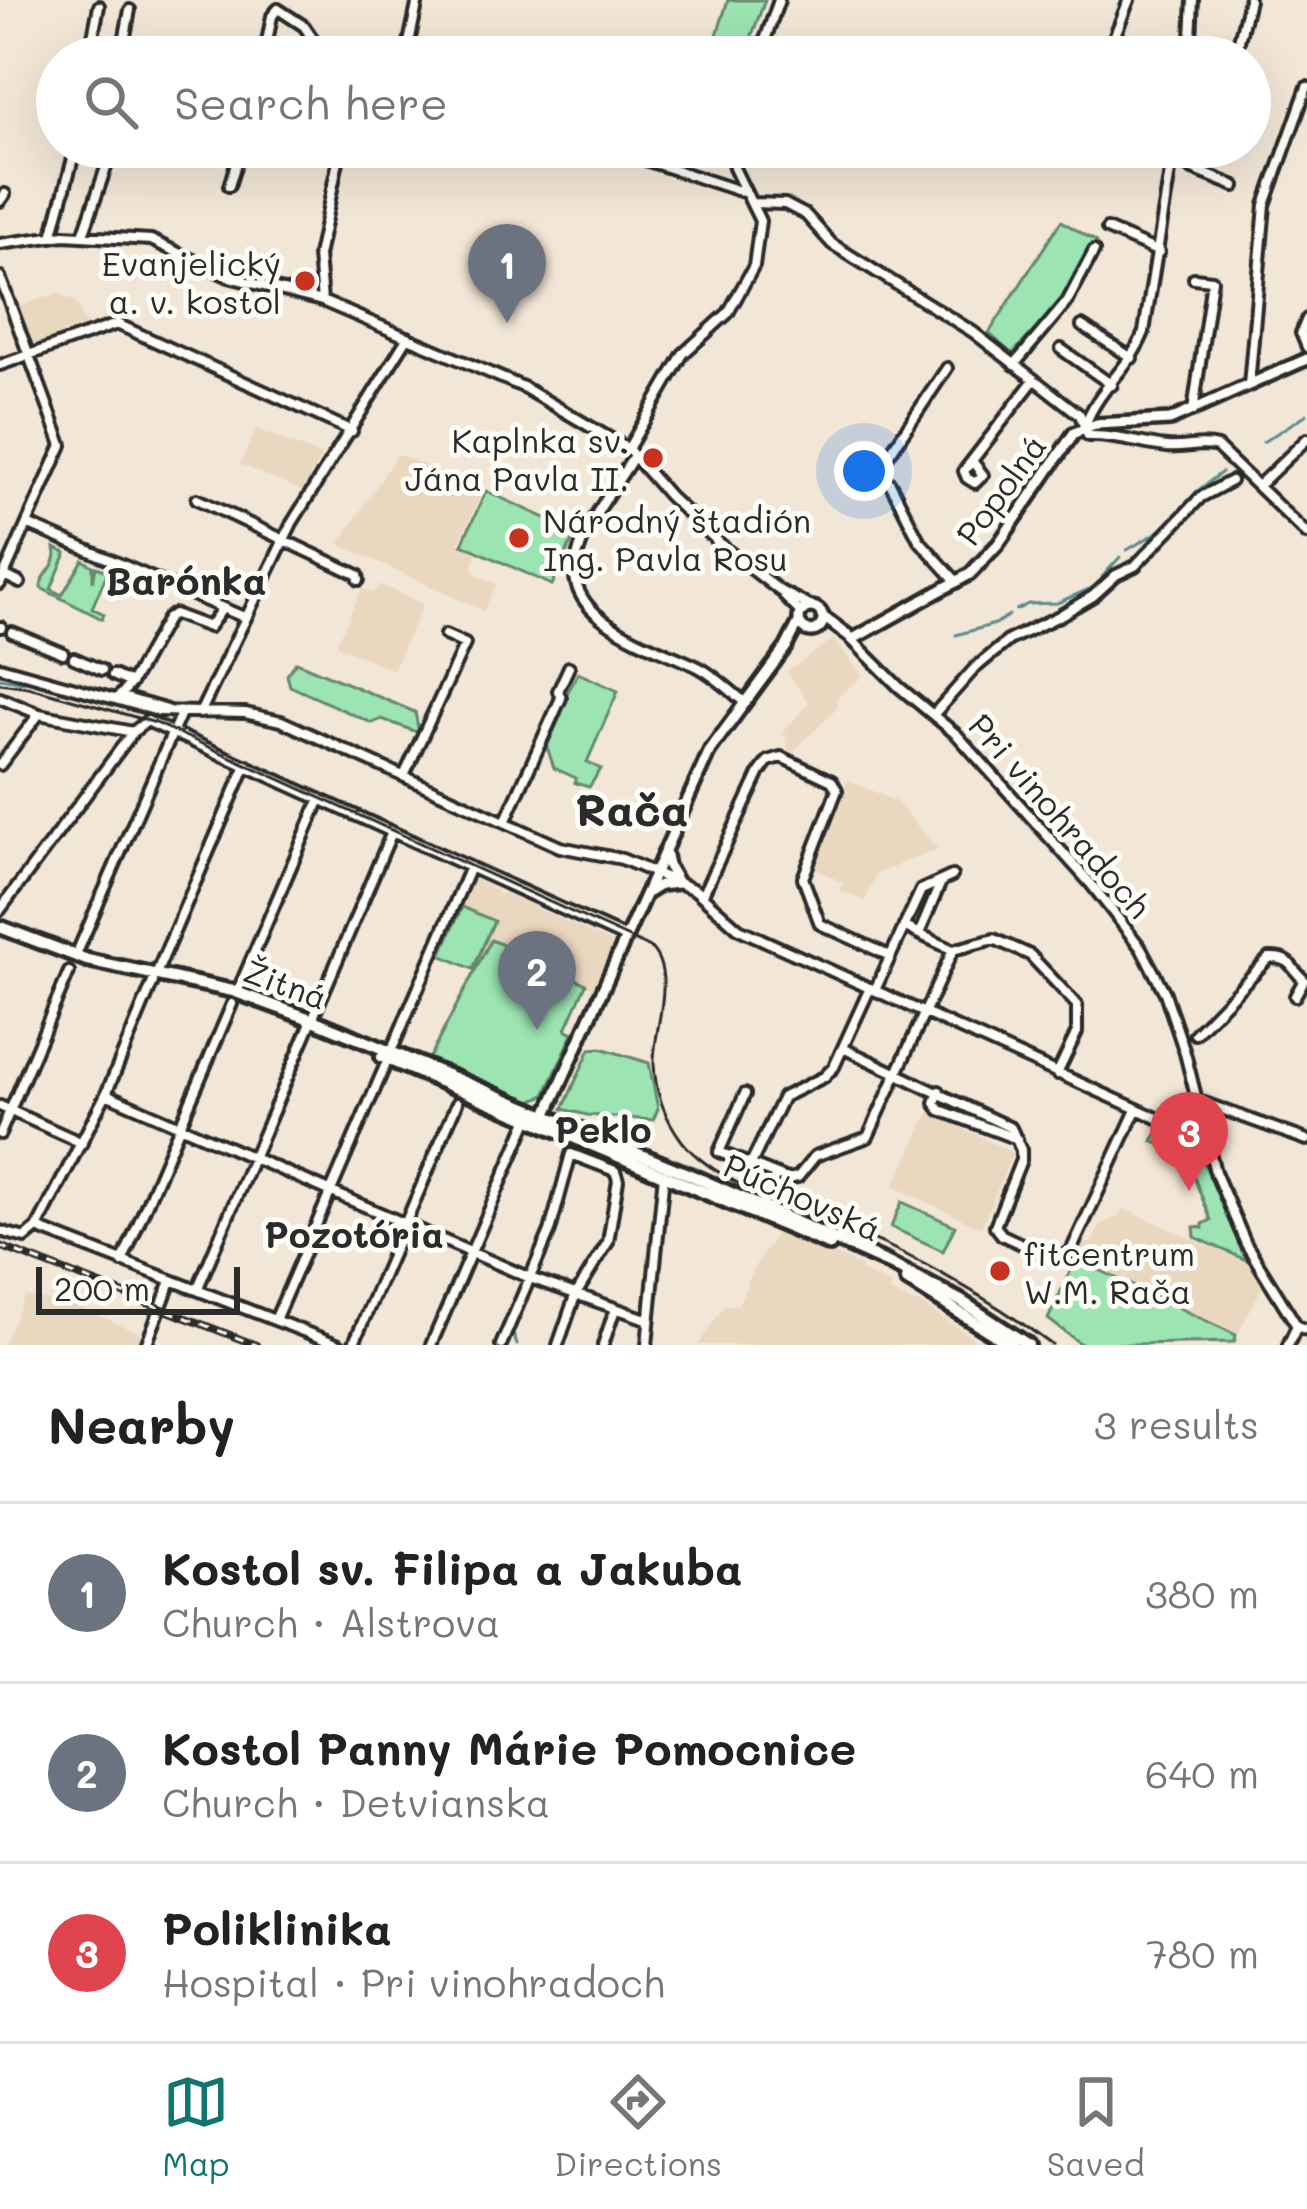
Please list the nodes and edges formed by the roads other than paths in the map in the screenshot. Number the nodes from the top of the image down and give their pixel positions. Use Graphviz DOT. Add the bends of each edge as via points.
graph roads {
  1 [pos="418,0"];
  2 [pos="779,0"];
  3 [pos="1129,0"];
  4 [pos="1193,0"];
  5 [pos="1249,0"];
  6 [pos="99,6"];
  7 [pos="130,10"];
  8 [pos="93,36"];
  9 [pos="125,36"];
  10 [pos="268,36"];
  11 [pos="311,36"];
  12 [pos="409,36"];
  13 [pos="766,36"];
  14 [pos="1115,36"];
  15 [pos="1191,36"];
  16 [pos="1240,36"];
  17 [pos="1307,86"];
  18 [pos="1296,119"];
  19 [pos="1307,123"];
  20 [pos="70,168"];
  21 [pos="106,168"];
  22 [pos="236,168"];
  23 [pos="337,168"];
  24 [pos="665,168"];
  25 [pos="734,168"];
  26 [pos="1171,168"];
  27 [pos="1190,168"];
  28 [pos="230,186"];
  29 [pos="1235,186"];
  30 [pos="750,198"];
  31 [pos="1107,229"];
  32 [pos="83,235"];
  33 [pos="52,236"];
  34 [pos="0,244"];
  35 [pos="1094,251"];
  36 [pos="1159,252"];
  37 [pos="0,277"];
  38 [pos="1194,278"];
  39 [pos="322,301"];
  40 [pos="1307,319"];
  41 [pos="1082,326"];
  42 [pos="408,337"];
  43 [pos="1307,347"];
  44 [pos="1061,349"];
  45 [pos="30,354"];
  46 [pos="1132,358"];
  47 [pos="1307,359"];
  48 [pos="0,364"];
  49 [pos="1014,365"];
  50 [pos="947,368"];
  51 [pos="1034,380"];
  52 [pos="1112,385"];
  53 [pos="1250,385"];
  54 [pos="1193,412"];
  55 [pos="1084,428"];
  56 [pos="352,430"];
  57 [pos="1307,439"];
  58 [pos="631,452"];
  59 [pos="972,461"];
  60 [pos="1231,481"];
  61 [pos="1258,486"];
  62 [pos="197,499"];
  63 [pos="27,524"];
  64 [pos="1307,534"];
  65 [pos="284,539"];
  66 [pos="2,580"];
  67 [pos="359,580"];
  68 [pos="957,582"];
  69 [pos="20,583"];
  70 [pos="780,591"];
  71 [pos="222,609"];
  72 [pos="818,612"];
  73 [pos="800,617"];
  74 [pos="246,618"];
  75 [pos="813,631"];
  76 [pos="12,632"];
  77 [pos="445,635"];
  78 [pos="849,638"];
  79 [pos="786,647"];
  80 [pos="63,653"];
  81 [pos="74,658"];
  82 [pos="569,667"];
  83 [pos="0,668"];
  84 [pos="102,670"];
  85 [pos="113,676"];
  86 [pos="131,683"];
  87 [pos="212,688"];
  88 [pos="120,695"];
  89 [pos="105,697"];
  90 [pos="0,698"];
  91 [pos="141,700"];
  92 [pos="744,702"];
  93 [pos="169,710"];
  94 [pos="182,712"];
  95 [pos="39,714"];
  96 [pos="199,714"];
  97 [pos="227,714"];
  98 [pos="934,714"];
  99 [pos="172,731"];
  100 [pos="134,732"];
  101 [pos="0,765"];
  102 [pos="246,765"];
  103 [pos="404,776"];
  104 [pos="320,799"];
  105 [pos="505,822"];
  106 [pos="392,832"];
  107 [pos="665,851"];
  108 [pos="470,867"];
  109 [pos="655,872"];
  110 [pos="678,883"];
  111 [pos="646,894"];
  112 [pos="702,896"];
  113 [pos="0,910"];
  114 [pos="904,926"];
  115 [pos="0,930"];
  116 [pos="919,934"];
  117 [pos="626,938"];
  118 [pos="79,948"];
  119 [pos="953,950"];
  120 [pos="890,956"];
  121 [pos="69,972"];
  122 [pos="154,979"];
  123 [pos="239,988"];
  124 [pos="873,989"];
  125 [pos="1295,996"];
  126 [pos="232,1004"];
  127 [pos="925,1013"];
  128 [pos="312,1023"];
  129 [pos="1177,1030"];
  130 [pos="1196,1034"];
  131 [pos="394,1045"];
  132 [pos="843,1048"];
  133 [pos="1185,1053"];
  134 [pos="385,1066"];
  135 [pos="898,1072"];
  136 [pos="1057,1074"];
  137 [pos="938,1091"];
  138 [pos="106,1094"];
  139 [pos="745,1094"];
  140 [pos="1199,1101"];
  141 [pos="458,1103"];
  142 [pos="0,1106"];
  143 [pos="10,1110"];
  144 [pos="1136,1110"];
  145 [pos="546,1116"];
  146 [pos="528,1120"];
  147 [pos="180,1126"];
  148 [pos="554,1130"];
  149 [pos="0,1134"];
  150 [pos="1017,1139"];
  151 [pos="1307,1140"];
  152 [pos="1208,1141"];
  153 [pos="82,1142"];
  154 [pos="255,1158"];
  155 [pos="751,1164"];
  156 [pos="664,1170"];
  157 [pos="776,1175"];
  158 [pos="331,1192"];
  159 [pos="757,1205"];
  160 [pos="405,1224"];
  161 [pos="37,1228"];
  162 [pos="0,1231"];
  163 [pos="471,1251"];
  164 [pos="122,1262"];
  165 [pos="530,1278"];
  166 [pos="171,1281"];
  167 [pos="197,1290"];
  168 [pos="575,1296"];
  169 [pos="614,1309"];
  170 [pos="275,1320"];
  171 [pos="649,1320"];
  172 [pos="1297,1326"];
  173 [pos="1307,1330"];
  174 [pos="146,1345"];
  175 [pos="339,1345"];
  176 [pos="352,1345"];
  177 [pos="431,1345"];
  178 [pos="501,1345"];
  179 [pos="558,1345"];
  180 [pos="603,1345"];
  181 [pos="647,1345"];
  182 [pos="1011,1345"];
  183 [pos="1028,1345"];
  184 [pos="1288,1345"];
  1 -- 12 [label="street"];
  2 -- 13 [label="street"];
  3 -- 14 [label="street"];
  4 -- 15 [label="street"];
  5 -- 16 [label="street"];
  6 -- 8 [label="street"];
  7 -- 9 [label="street"];
  10 -- 11 [label="street" via="278,9"];
  17 -- 18 [label="street"];
  18 -- 19 [label="street"];
  18 -- 53 [label="street" via="1265,205"];
  20 -- 33 [label="street"];
  21 -- 32 [label="street"];
  22 -- 28 [label="street"];
  23 -- 39 [label="street" via="318,256"];
  24 -- 30 [label="street"];
  25 -- 30 [label="street"];
  26 -- 36 [label="street, Popolná"];
  27 -- 29 [label="street"];
  30 -- 49 [label="street" via="795,208 832,244"];
  30 -- 58 [label="street" via="759,249 740,297 683,354"];
  31 -- 36 [label="street"];
  32 -- 33 [label="street"];
  32 -- 39 [label="street" via="151,240 230,277"];
  33 -- 34 [label="street"];
  35 -- 49 [label="street" via="1067,302"];
  36 -- 46 [label="street, Popolná"];
  37 -- 45 [label="street"];
  38 -- 54 [label="street" via="1212,280"];
  39 -- 42 [label="street"];
  40 -- 43 [label="street"];
  41 -- 46 [label="street"];
  42 -- 56 [label="street"];
  42 -- 58 [label="street" via="523,387"];
  44 -- 52 [label="street"];
  45 -- 48 [label="street"];
  45 -- 56 [label="street" via="117,323"];
  45 -- 63 [label="street" via="62,446"];
  46 -- 52 [label="street, Popolná"];
  47 -- 53 [label="street"];
  49 -- 51 [label="street"];
  50 -- 68 [label="street" via="878,471 919,540"];
  51 -- 55 [label="street" via="1080,415"];
  51 -- 59 [label="street"];
  52 -- 55 [label="street, Popolná"];
  53 -- 54 [label="street"];
  54 -- 55 [label="street"];
  55 -- 61 [label="street" via="1088,436 1170,448 1211,445"];
  55 -- 68 [label="street, Popolná" via="986,559"];
  56 -- 65 [label="street"];
  57 -- 61 [label="street"];
  58 -- 70 [label="street" via="696,523"];
  58 -- 92 [label="street" via="580,548 578,587 597,618 707,672"];
  60 -- 98 [label="street" via="1201,497 1094,596 1009,640"];
  61 -- 64 [label="street"];
  62 -- 65 [label="street"];
  63 -- 66 [label="street"];
  63 -- 71 [label="street"];
  65 -- 67 [label="street"];
  65 -- 74 [label="street"];
  66 -- 69 [label="street"];
  68 -- 78 [label="street, Popolná"];
  70 -- 72 [label="street"];
  70 -- 73 [label="street"];
  71 -- 74 [label="street"];
  71 -- 86 [label="street" via="209,627 174,612"];
  72 -- 73 [label="street"];
  72 -- 75 [label="street"];
  72 -- 78 [label="street, Pri vinohradoch"];
  73 -- 75 [label="street"];
  73 -- 79 [label="street"];
  74 -- 87 [label="street"];
  75 -- 78 [label="street"];
  75 -- 79 [label="street"];
  76 -- 80 [label="street"];
  77 -- 103 [label="street" via="465,644"];
  78 -- 98 [label="street, Pri vinohradoch"];
  79 -- 92 [label="street"];
  81 -- 84 [label="street"];
  82 -- 105 [label="street"];
  83 -- 89 [label="street"];
  85 -- 86 [label="street"];
  86 -- 88 [label="street"];
  86 -- 91 [label="street"];
  87 -- 96 [label="street"];
  87 -- 97 [label="street"];
  88 -- 89 [label="street"];
  88 -- 91 [label="street"];
  89 -- 93 [label="street"];
  90 -- 95 [label="street"];
  91 -- 93 [label="street"];
  92 -- 107 [label="street" via="710,750"];
  93 -- 94 [label="street"];
  94 -- 96 [label="street"];
  94 -- 99 [label="street"];
  95 -- 100 [label="street"];
  95 -- 101 [label="street"];
  96 -- 97 [label="street"];
  97 -- 103 [label="street" via="278,719"];
  98 -- 129 [label="street, Pri vinohradoch" via="1110,907 1148,959"];
  99 -- 100 [label="street" via="146,721"];
  99 -- 102 [label="street"];
  99 -- 118 [label="street"];
  100 -- 113 [label="street"];
  102 -- 104 [label="street"];
  102 -- 122 [label="street"];
  103 -- 105 [label="street"];
  104 -- 106 [label="street"];
  104 -- 123 [label="street"];
  105 -- 109 [label="street" via="560,847"];
  106 -- 108 [label="street"];
  106 -- 128 [label="street"];
  107 -- 109 [label="street"];
  107 -- 110 [label="street"];
  108 -- 117 [label="street"];
  108 -- 131 [label="street"];
  109 -- 110 [label="street"];
  109 -- 111 [label="street"];
  110 -- 111 [label="street"];
  110 -- 112 [label="street"];
  111 -- 117 [label="street"];
  112 -- 120 [label="street" via="760,772 782,758 838,790 804,873 820,924"];
  112 -- 124 [label="street" via="739,928"];
  114 -- 116 [label="street"];
  114 -- 116 [label="street" via="921,890 947,878"];
  114 -- 120 [label="street"];
  115 -- 122 [label="main road, Žitná"];
  116 -- 119 [label="street"];
  117 -- 145 [label="street"];
  119 -- 127 [label="street"];
  119 -- 136 [label="street" via="994,939 1033,956 1077,1005 1079,1024"];
  120 -- 124 [label="street"];
  121 -- 143 [label="street"];
  122 -- 128 [label="main road, Žitná"];
  122 -- 138 [label="street"];
  124 -- 127 [label="street"];
  124 -- 132 [label="street"];
  125 -- 130 [label="street" via="1304,980 1292,962 1269,958"];
  126 -- 147 [label="street"];
  127 -- 135 [label="street"];
  127 -- 136 [label="street"];
  128 -- 145 [label="main road, Žitná"];
  128 -- 146 [label="main road, Žitná"];
  128 -- 154 [label="street"];
  129 -- 130 [label="street"];
  129 -- 133 [label="street, Pri vinohradoch"];
  130 -- 133 [label="street"];
  132 -- 135 [label="street"];
  132 -- 155 [label="street" via="824,1077 783,1097"];
  133 -- 140 [label="street, Pri vinohradoch"];
  134 -- 158 [label="street"];
  135 -- 137 [label="street"];
  135 -- 157 [label="street" via="868,1137 815,1156 798,1177"];
  136 -- 144 [label="street"];
  137 -- 150 [label="street" via="1002,1121"];
  137 -- 150 [label="street" via="940,1110"];
  138 -- 147 [label="street"];
  138 -- 153 [label="street"];
  139 -- 155 [label="street" via="718,1152"];
  140 -- 151 [label="street"];
  140 -- 152 [label="street, Pri vinohradoch"];
  141 -- 160 [label="street"];
  142 -- 143 [label="street"];
  143 -- 149 [label="street"];
  143 -- 153 [label="street"];
  144 -- 150 [label="street" via="1063,1259 995,1226 1021,1160"];
  144 -- 152 [label="street"];
  145 -- 146 [label="main road"];
  145 -- 148 [label="main road"];
  145 -- 156 [label="main road, Púchovská"];
  146 -- 148 [label="main road, Púchovská"];
  146 -- 163 [label="street"];
  147 -- 154 [label="street"];
  147 -- 164 [label="street"];
  148 -- 156 [label="main road, Púchovská"];
  152 -- 172 [label="street, Pri vinohradoch" via="1246,1244"];
  153 -- 161 [label="street"];
  154 -- 158 [label="street"];
  154 -- 167 [label="street"];
  155 -- 157 [label="street"];
  156 -- 159 [label="main road, Púchovská"];
  156 -- 171 [label="street"];
  157 -- 159 [label="street"];
  158 -- 160 [label="street"];
  158 -- 170 [label="street"];
  159 -- 182 [label="main road, Púchovská" via="902,1276"];
  159 -- 183 [label="main road, Púchovská" via="920,1279"];
  160 -- 163 [label="street"];
  160 -- 176 [label="street"];
  161 -- 162 [label="street" via="25,1238"];
  161 -- 164 [label="street"];
  163 -- 165 [label="street"];
  163 -- 177 [label="street"];
  164 -- 166 [label="street"];
  165 -- 168 [label="street"];
  165 -- 168 [label="street" via="572,1154 615,1171 618,1180 608,1242"];
  165 -- 178 [label="street"];
  166 -- 167 [label="street"];
  166 -- 174 [label="street"];
  167 -- 170 [label="street"];
  168 -- 169 [label="street"];
  168 -- 179 [label="street"];
  169 -- 171 [label="street"];
  169 -- 180 [label="street"];
  170 -- 175 [label="street"];
  171 -- 181 [label="street"];
  172 -- 173 [label="street"];
  172 -- 184 [label="street"];
}
